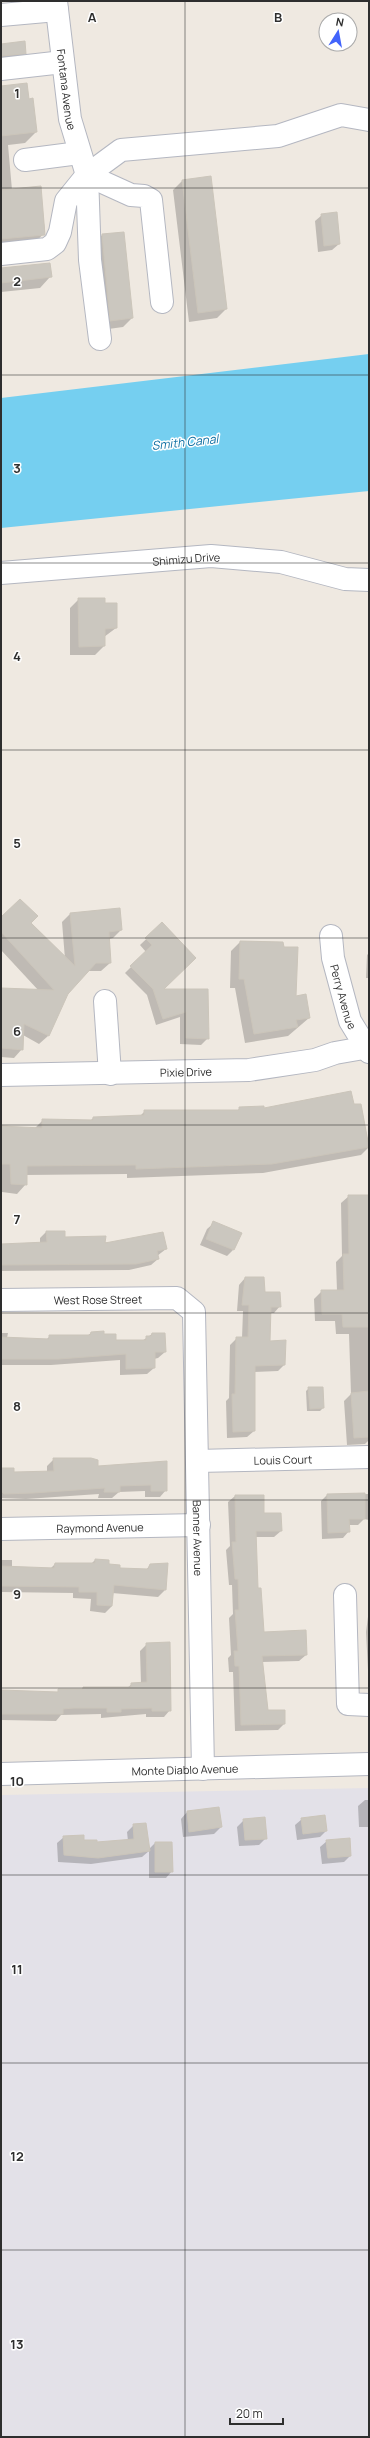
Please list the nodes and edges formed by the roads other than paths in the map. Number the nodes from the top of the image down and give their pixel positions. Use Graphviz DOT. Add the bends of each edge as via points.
graph roads {
  1 [pos="56,6"];
  2 [pos="1,15"];
  3 [pos="63,62"];
  4 [pos="1,69"];
  5 [pos="369,120"];
  6 [pos="79,152"];
  7 [pos="25,160"];
  8 [pos="87,175"];
  9 [pos="1,254"];
  10 [pos="162,302"];
  11 [pos="100,339"];
  12 [pos="1,573"];
  13 [pos="369,580"];
  14 [pos="331,936"];
  15 [pos="106,1002"];
  16 [pos="368,1049"];
  17 [pos="110,1074"];
  18 [pos="1,1075"];
  19 [pos="1,1300"];
  20 [pos="191,1308"];
  21 [pos="369,1457"];
  22 [pos="197,1461"];
  23 [pos="198,1525"];
  24 [pos="1,1529"];
  25 [pos="345,1595"];
  26 [pos="369,1705"];
  27 [pos="369,1764"];
  28 [pos="203,1769"];
  29 [pos="1,1774"];
  1 -- 2 [label="street"];
  1 -- 3 [label="street, Fontana Avenue"];
  3 -- 4 [label="street"];
  3 -- 6 [label="street, Fontana Avenue" via="70,119"];
  5 -- 8 [label="street" via="341,115 278,136 121,150"];
  6 -- 7 [label="street"];
  6 -- 8 [label="street, Fontana Avenue"];
  8 -- 9 [label="street" via="66,200 60,232 55,243 47,249"];
  8 -- 10 [label="street" via="131,195 144,196 151,200"];
  8 -- 11 [label="street, Fontana Avenue" via="90,260"];
  12 -- 13 [label="street, Shimizu Drive" via="211,556 281,562 345,579"];
  14 -- 16 [label="street, Perry Avenue" via="333,958 350,1021"];
  15 -- 17 [label="street"];
  16 -- 17 [label="street, Pixie Drive" via="249,1070"];
  17 -- 18 [label="street, Pixie Drive"];
  19 -- 20 [label="street, West Rose Street" via="163,1297 176,1298"];
  20 -- 22 [label="street, Banner Avenue" via="196,1326"];
  21 -- 22 [label="street, Louis Court"];
  22 -- 23 [label="street, Banner Avenue"];
  23 -- 24 [label="street, Raymond Avenue"];
  23 -- 28 [label="street, Banner Avenue"];
  25 -- 26 [label="street" via="348,1704"];
  27 -- 28 [label="street, Monte Diablo Avenue"];
  28 -- 29 [label="street, Monte Diablo Avenue"];
}
